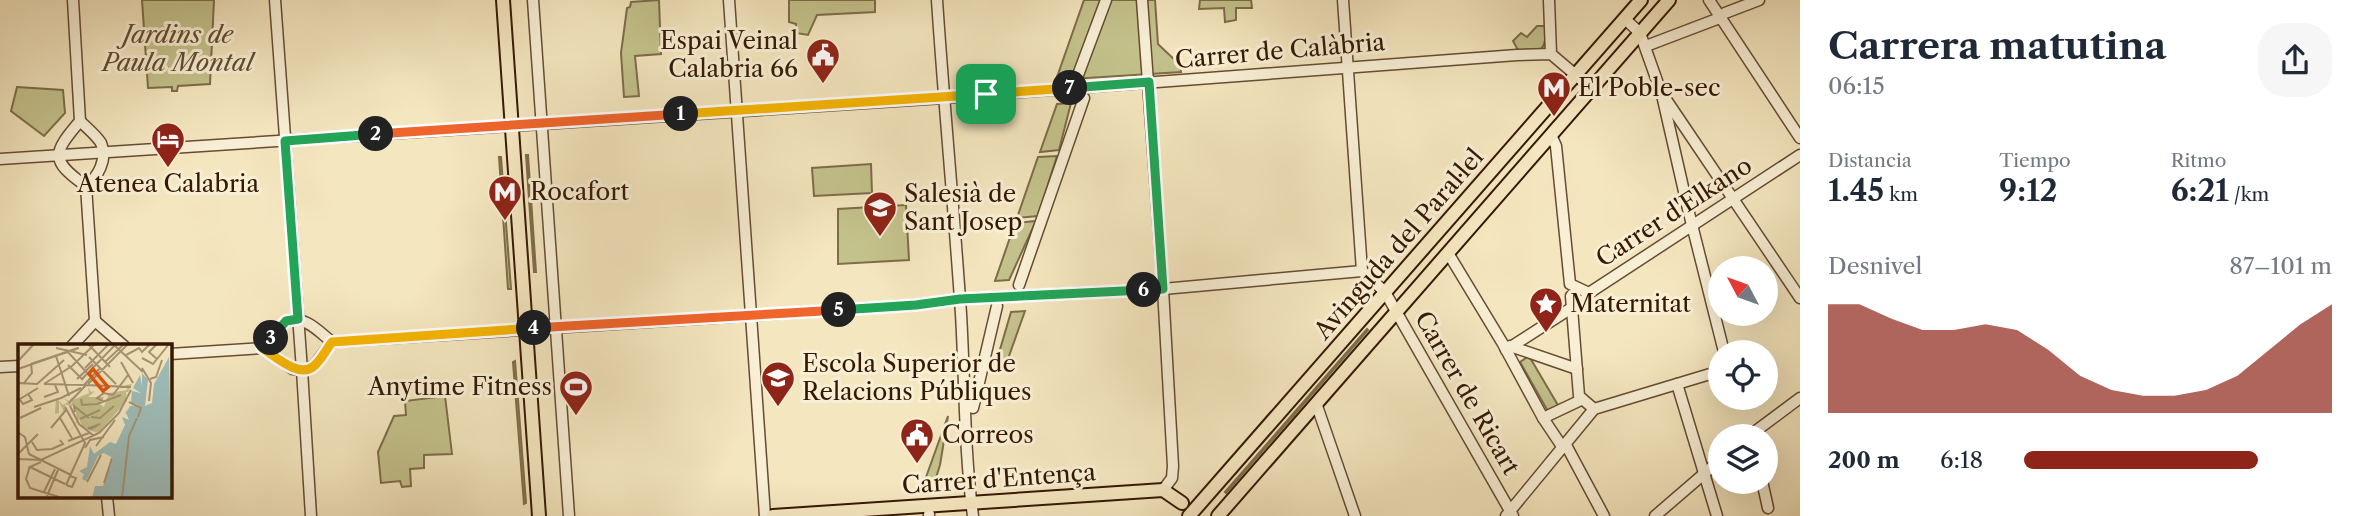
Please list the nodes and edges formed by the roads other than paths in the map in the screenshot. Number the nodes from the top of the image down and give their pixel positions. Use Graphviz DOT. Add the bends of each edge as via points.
graph roads {
  1 [pos="73,0"];
  2 [pos="275,0"];
  3 [pos="502,0"];
  4 [pos="533,0"];
  5 [pos="729,0"];
  6 [pos="937,0"];
  7 [pos="1106,0"];
  8 [pos="1142,0"];
  9 [pos="1343,0"];
  10 [pos="1549,0"];
  11 [pos="1641,0"];
  12 [pos="1669,0"];
  13 [pos="1709,0"];
  14 [pos="1759,0"];
  15 [pos="1625,19"];
  16 [pos="1640,33"];
  17 [pos="1646,46"];
  18 [pos="1551,54"];
  19 [pos="1348,66"];
  20 [pos="1575,74"];
  21 [pos="1079,75"];
  22 [pos="1149,82"];
  23 [pos="1591,88"];
  24 [pos="1662,95"];
  25 [pos="1084,97"];
  26 [pos="944,98"];
  27 [pos="737,111"];
  28 [pos="80,121"];
  29 [pos="542,124"];
  30 [pos="511,125"];
  31 [pos="1551,135"];
  32 [pos="1800,138"];
  33 [pos="285,141"];
  34 [pos="103,153"];
  35 [pos="1800,155"];
  36 [pos="60,156"];
  37 [pos="0,159"];
  38 [pos="86,186"];
  39 [pos="1733,197"];
  40 [pos="1692,227"];
  41 [pos="1448,253"];
  42 [pos="1362,271"];
  43 [pos="1019,285"];
  44 [pos="1163,289"];
  45 [pos="1385,292"];
  46 [pos="1571,296"];
  47 [pos="1587,298"];
  48 [pos="1800,298"];
  49 [pos="960,299"];
  50 [pos="997,306"];
  51 [pos="1572,308"];
  52 [pos="1396,312"];
  53 [pos="751,315"];
  54 [pos="298,319"];
  55 [pos="95,321"];
  56 [pos="556,327"];
  57 [pos="526,329"];
  58 [pos="1721,340"];
  59 [pos="332,342"];
  60 [pos="74,344"];
  61 [pos="122,344"];
  62 [pos="1507,347"];
  63 [pos="262,348"];
  64 [pos="172,354"];
  65 [pos="18,366"];
  66 [pos="0,367"];
  67 [pos="298,369"];
  68 [pos="1577,369"];
  69 [pos="1708,375"];
  70 [pos="1677,384"];
  71 [pos="1800,398"];
  72 [pos="1581,400"];
  73 [pos="1316,403"];
  74 [pos="973,408"];
  75 [pos="1594,409"];
  76 [pos="1543,418"];
  77 [pos="1765,424"];
  78 [pos="1564,446"];
  79 [pos="1708,470"];
  80 [pos="1704,474"];
  81 [pos="1163,490"];
  82 [pos="1765,494"];
  83 [pos="107,498"];
  84 [pos="1204,498"];
  85 [pos="971,502"];
  86 [pos="1182,503"];
  87 [pos="1768,508"];
  88 [pos="1510,514"];
  89 [pos="108,516"];
  90 [pos="311,516"];
  91 [pos="539,516"];
  92 [pos="569,516"];
  93 [pos="765,516"];
  94 [pos="774,516"];
  95 [pos="973,516"];
  96 [pos="1180,516"];
  97 [pos="1189,516"];
  98 [pos="1217,516"];
  99 [pos="1355,516"];
  100 [pos="1604,516"];
  101 [pos="1655,516"];
  102 [pos="1717,516"];
  1 -- 28 [label="street"];
  2 -- 33 [label="street"];
  3 -- 30 [label="main road"];
  4 -- 29 [label="street"];
  5 -- 27 [label="street"];
  6 -- 26 [label="street"];
  7 -- 21 [label="street"];
  8 -- 22 [label="street"];
  9 -- 19 [label="street"];
  10 -- 18 [label="street"];
  11 -- 15 [label="main road, Avinguda del Paral·lel"];
  12 -- 16 [label="main road, Avinguda del Paral·lel"];
  13 -- 32 [label="street"];
  14 -- 17 [label="street"];
  15 -- 16 [label="street"];
  15 -- 20 [label="main road, Avinguda del Paral·lel"];
  16 -- 17 [label="street"];
  16 -- 23 [label="main road, Avinguda del Paral·lel"];
  17 -- 24 [label="street"];
  18 -- 19 [label="street, Carrer de Calàbria"];
  18 -- 20 [label="street"];
  19 -- 22 [label="street, Carrer de Calàbria"];
  19 -- 42 [label="street"];
  20 -- 23 [label="street"];
  20 -- 45 [label="main road, Avinguda del Paral·lel"];
  22 -- 26 [label="street, Carrer de Calàbria"];
  22 -- 44 [label="street"];
  23 -- 31 [label="main road, Avinguda del Paral·lel"];
  24 -- 39 [label="street"];
  24 -- 40 [label="street"];
  25 -- 43 [label="street"];
  26 -- 27 [label="street, Carrer de Calàbria"];
  26 -- 49 [label="street"];
  27 -- 29 [label="street, Carrer de Calàbria"];
  27 -- 53 [label="street"];
  28 -- 34 [label="street" via="99,141"];
  28 -- 36 [label="street" via="60,145"];
  29 -- 30 [label="street, Carrer de Calàbria"];
  29 -- 56 [label="street"];
  30 -- 33 [label="street, Carrer de Calàbria"];
  30 -- 57 [label="main road"];
  31 -- 40 [label="street, Carrer d'Elkano" via="1556,146 1570,284 1589,293"];
  31 -- 41 [label="main road, Avinguda del Paral·lel"];
  33 -- 34 [label="street, Carrer de Calàbria"];
  33 -- 54 [label="street"];
  34 -- 36 [label="street, Carrer de Calàbria"];
  34 -- 38 [label="street" via="98,174"];
  35 -- 39 [label="street, Carrer d'Elkano"];
  36 -- 37 [label="street, Carrer de Calàbria"];
  36 -- 38 [label="street" via="65,171"];
  38 -- 55 [label="street"];
  39 -- 40 [label="street, Carrer d'Elkano"];
  39 -- 48 [label="street"];
  40 -- 58 [label="street"];
  41 -- 52 [label="main road, Avinguda del Paral·lel"];
  41 -- 62 [label="street"];
  42 -- 44 [label="street"];
  42 -- 45 [label="street, Carrer de Ricart"];
  44 -- 49 [label="street"];
  44 -- 81 [label="street" via="1173,466 1172,478"];
  45 -- 52 [label="street, Carrer de Ricart"];
  45 -- 84 [label="main road, Avinguda del Paral·lel"];
  46 -- 51 [label="street"];
  47 -- 51 [label="street"];
  49 -- 53 [label="street"];
  49 -- 85 [label="street"];
  50 -- 74 [label="street"];
  51 -- 62 [label="street"];
  51 -- 68 [label="street"];
  52 -- 73 [label="main road, Avinguda del Paral·lel"];
  52 -- 88 [label="street, Carrer de Ricart"];
  53 -- 56 [label="street"];
  53 -- 93 [label="street"];
  54 -- 59 [label="street"];
  54 -- 63 [label="street" via="286,321"];
  54 -- 67 [label="street"];
  55 -- 60 [label="street"];
  55 -- 61 [label="street"];
  56 -- 57 [label="street"];
  56 -- 92 [label="street"];
  57 -- 59 [label="street"];
  57 -- 91 [label="main road"];
  59 -- 67 [label="street" via="311,368"];
  62 -- 68 [label="street"];
  62 -- 76 [label="street"];
  63 -- 64 [label="street"];
  63 -- 67 [label="street"];
  65 -- 66 [label="street"];
  67 -- 90 [label="street"];
  68 -- 72 [label="street"];
  69 -- 70 [label="street"];
  70 -- 75 [label="street"];
  70 -- 80 [label="street"];
  71 -- 77 [label="street"];
  72 -- 75 [label="street"];
  72 -- 76 [label="street"];
  73 -- 98 [label="main road, Avinguda del Paral·lel"];
  73 -- 99 [label="street"];
  75 -- 78 [label="street"];
  76 -- 78 [label="street"];
  78 -- 88 [label="street"];
  78 -- 100 [label="street"];
  79 -- 80 [label="street"];
  80 -- 101 [label="street"];
  80 -- 102 [label="street"];
  81 -- 85 [label="main road, Carrer d'Entença"];
  81 -- 86 [label="main road"];
  82 -- 87 [label="street"];
  83 -- 89 [label="street"];
  84 -- 86 [label="main road"];
  84 -- 97 [label="main road, Avinguda del Paral·lel"];
  85 -- 94 [label="main road, Carrer d'Entença"];
  85 -- 95 [label="street"];
  86 -- 96 [label="main road"];
}
